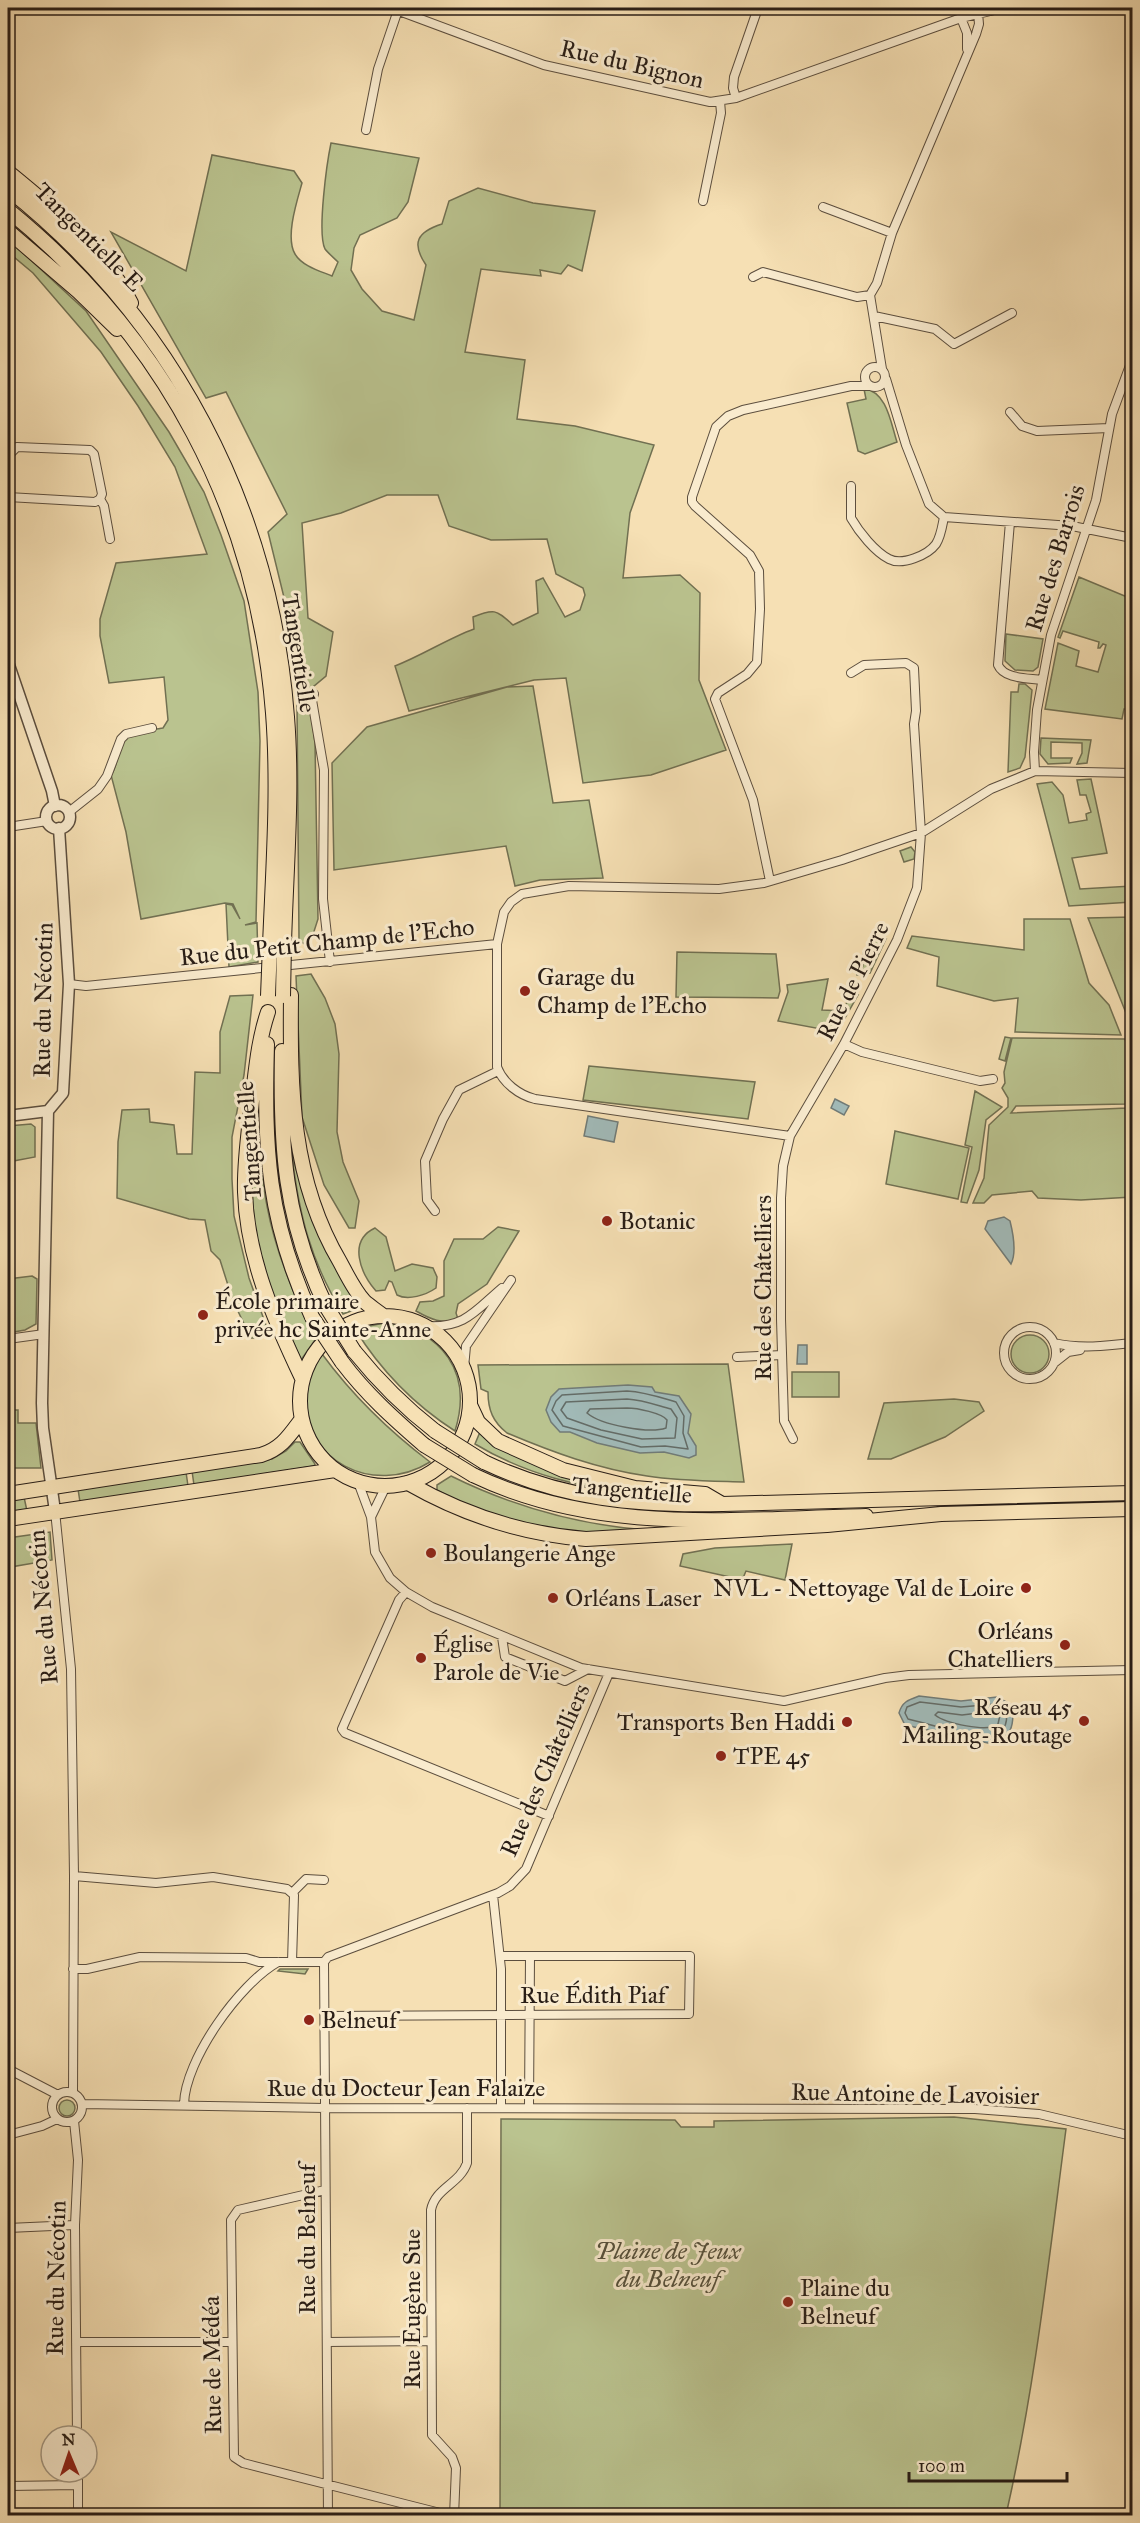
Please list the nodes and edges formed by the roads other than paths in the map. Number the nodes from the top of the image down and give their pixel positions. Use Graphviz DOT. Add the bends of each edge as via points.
graph roads {
  1 [pos="758,8"];
  2 [pos="1004,8"];
  3 [pos="395,9"];
  4 [pos="978,13"];
  5 [pos="961,18"];
  6 [pos="967,51"];
  7 [pos="736,98"];
  8 [pos="720,101"];
  9 [pos="366,130"];
  10 [pos="8,172"];
  11 [pos="8,189"];
  12 [pos="703,201"];
  13 [pos="823,207"];
  14 [pos="8,210"];
  15 [pos="8,231"];
  16 [pos="892,234"];
  17 [pos="753,277"];
  18 [pos="870,295"];
  19 [pos="1012,313"];
  20 [pos="874,316"];
  21 [pos="138,318"];
  22 [pos="877,338"];
  23 [pos="1132,360"];
  24 [pos="153,364"];
  25 [pos="870,368"];
  26 [pos="882,369"];
  27 [pos="886,379"];
  28 [pos="870,384"];
  29 [pos="895,411"];
  30 [pos="1010,412"];
  31 [pos="1109,428"];
  32 [pos="8,469"];
  33 [pos="851,486"];
  34 [pos="8,497"];
  35 [pos="100,499"];
  36 [pos="944,518"];
  37 [pos="1010,522"];
  38 [pos="1087,528"];
  39 [pos="1132,538"];
  40 [pos="110,539"];
  41 [pos="8,662"];
  42 [pos="851,673"];
  43 [pos="1041,680"];
  44 [pos="314,694"];
  45 [pos="152,728"];
  46 [pos="1035,771"];
  47 [pos="1132,773"];
  48 [pos="54,801"];
  49 [pos="72,810"];
  50 [pos="44,821"];
  51 [pos="8,827"];
  52 [pos="59,832"];
  53 [pos="921,833"];
  54 [pos="770,881"];
  55 [pos="497,944"];
  56 [pos="330,962"];
  57 [pos="69,984"];
  58 [pos="287,996"];
  59 [pos="268,1012"];
  60 [pos="843,1044"];
  61 [pos="498,1071"];
  62 [pos="993,1079"];
  63 [pos="48,1112"];
  64 [pos="8,1116"];
  65 [pos="790,1136"];
  66 [pos="435,1211"];
  67 [pos="382,1315"];
  68 [pos="427,1326"];
  69 [pos="44,1334"];
  70 [pos="8,1339"];
  71 [pos="1054,1342"];
  72 [pos="1132,1343"];
  73 [pos="1095,1347"];
  74 [pos="782,1355"];
  75 [pos="737,1357"];
  76 [pos="1054,1363"];
  77 [pos="464,1368"];
  78 [pos="302,1378"];
  79 [pos="470,1405"];
  80 [pos="301,1420"];
  81 [pos="793,1439"];
  82 [pos="335,1470"];
  83 [pos="358,1482"];
  84 [pos="408,1483"];
  85 [pos="386,1486"];
  86 [pos="51,1487"];
  87 [pos="1132,1493"];
  88 [pos="8,1494"];
  89 [pos="722,1504"];
  90 [pos="1132,1509"];
  91 [pos="55,1511"];
  92 [pos="941,1514"];
  93 [pos="371,1516"];
  94 [pos="8,1519"];
  95 [pos="406,1592"];
  96 [pos="502,1636"];
  97 [pos="588,1669"];
  98 [pos="1132,1670"];
  99 [pos="609,1673"];
  100 [pos="549,1816"];
  101 [pos="74,1876"];
  102 [pos="324,1880"];
  103 [pos="293,1892"];
  104 [pos="494,1895"];
  105 [pos="501,1956"];
  106 [pos="530,1956"];
  107 [pos="278,1962"];
  108 [pos="292,1962"];
  109 [pos="324,1962"];
  110 [pos="73,1969"];
  111 [pos="530,2015"];
  112 [pos="326,2016"];
  113 [pos="501,2016"];
  114 [pos="8,2069"];
  115 [pos="73,2093"];
  116 [pos="58,2095"];
  117 [pos="82,2104"];
  118 [pos="184,2104"];
  119 [pos="326,2108"];
  120 [pos="466,2108"];
  121 [pos="501,2108"];
  122 [pos="529,2108"];
  123 [pos="731,2110"];
  124 [pos="57,2119"];
  125 [pos="74,2121"];
  126 [pos="8,2135"];
  127 [pos="1132,2136"];
  128 [pos="325,2190"];
  129 [pos="75,2224"];
  130 [pos="8,2228"];
  131 [pos="431,2341"];
  132 [pos="76,2342"];
  133 [pos="231,2342"];
  134 [pos="327,2342"];
  135 [pos="77,2424"];
  136 [pos="78,2485"];
  137 [pos="328,2485"];
  138 [pos="8,2486"];
  139 [pos="78,2516"];
  140 [pos="328,2516"];
  141 [pos="453,2516"];
  1 -- 7 [label="street" via="734,77"];
  2 -- 4 [label="street, Rue du Bignon"];
  3 -- 8 [label="street, Rue du Bignon" via="544,65 693,100"];
  3 -- 9 [label="street"];
  4 -- 5 [label="street, Rue du Bignon"];
  4 -- 6 [label="street" via="979,24"];
  5 -- 6 [label="street" via="967,33"];
  5 -- 7 [label="street, Rue du Bignon"];
  6 -- 16 [label="street"];
  7 -- 8 [label="street, Rue du Bignon"];
  8 -- 12 [label="street"];
  10 -- 21 [label="main road" via="57,212 97,255 124,290"];
  11 -- 21 [label="main road, Tangentielle E" via="49,224"];
  13 -- 16 [label="street"];
  14 -- 24 [label="main road, Tangentielle" via="71,265"];
  15 -- 24 [label="main road" via="79,292"];
  16 -- 18 [label="street"];
  17 -- 18 [label="street" via="763,272 857,297"];
  18 -- 20 [label="street"];
  19 -- 20 [label="street" via="954,344 935,329"];
  20 -- 22 [label="street"];
  21 -- 58 [label="main road, Tangentielle, bridge" via="200,416 226,469 248,525 274,615 287,717 289,774 284,944"];
  22 -- 25 [label="street"];
  22 -- 26 [label="street"];
  23 -- 31 [label="street, Rue des Barrois"];
  24 -- 59 [label="main road, Tangentielle, bridge" via="218,483 261,620 273,715 275,777"];
  25 -- 26 [label="street"];
  25 -- 28 [label="street"];
  26 -- 27 [label="street"];
  27 -- 28 [label="street" via="880,386"];
  27 -- 29 [label="street"];
  28 -- 29 [label="street" via="886,396"];
  28 -- 54 [label="street" via="728,416 716,427 692,497 692,502 759,570 757,662 715,699 753,800"];
  29 -- 36 [label="street" via="929,504"];
  30 -- 31 [label="street" via="1022,426 1038,431"];
  31 -- 38 [label="street, Rue des Barrois"];
  32 -- 35 [label="street" via="10,454 17,447 90,450 94,454"];
  33 -- 36 [label="street" via="851,518 890,560 904,561 933,548"];
  34 -- 35 [label="street" via="95,502"];
  35 -- 40 [label="street" via="105,506"];
  36 -- 37 [label="street"];
  37 -- 38 [label="street"];
  37 -- 43 [label="street" via="998,665 1006,674"];
  38 -- 39 [label="street"];
  38 -- 43 [label="street, Rue des Barrois" via="1054,624"];
  41 -- 48 [label="street"];
  42 -- 53 [label="street, Rue de Pierre" via="864,665 906,663 914,668"];
  43 -- 46 [label="street, Rue des Barrois"];
  44 -- 56 [label="street" via="324,770 323,899"];
  45 -- 49 [label="street" via="126,734 98,789"];
  46 -- 47 [label="street"];
  46 -- 53 [label="street, Rue du Petit Champ de l'Echo" via="991,789"];
  48 -- 49 [label="street"];
  48 -- 50 [label="street"];
  49 -- 52 [label="street" via="68,823"];
  50 -- 51 [label="street"];
  50 -- 52 [label="street"];
  52 -- 57 [label="street, Rue du Nécotin"];
  53 -- 54 [label="street, Rue du Petit Champ de l'Echo"];
  53 -- 60 [label="street, Rue de Pierre" via="913,902"];
  54 -- 55 [label="street, Rue du Petit Champ de l'Echo" via="719,889 568,886 534,891 511,902 500,924"];
  55 -- 56 [label="street, Rue du Petit Champ de l'Echo"];
  55 -- 61 [label="street"];
  56 -- 57 [label="street, Rue du Petit Champ de l'Echo" via="86,986"];
  57 -- 63 [label="street, Rue du Nécotin" via="63,1093"];
  58 -- 67 [label="main road" via="291,1087 303,1177 332,1250 357,1292"];
  58 -- 89 [label="main road, Tangentielle, bridge" via="281,1100 286,1182 300,1245 326,1306 380,1384 435,1431 516,1477 616,1501"];
  59 -- 78 [label="main road" via="260,1034 245,1164 246,1215 261,1281"];
  59 -- 92 [label="main road, Tangentielle, bridge" via="268,1168 287,1255 312,1317 342,1362 387,1414 424,1445 473,1475 521,1495 579,1511 688,1520"];
  60 -- 62 [label="street" via="980,1081"];
  60 -- 65 [label="street, Rue de Pierre"];
  61 -- 65 [label="street" via="514,1089 535,1099"];
  61 -- 66 [label="street" via="459,1090 443,1119 425,1161 427,1200"];
  63 -- 64 [label="street"];
  63 -- 69 [label="street, Rue du Nécotin"];
  65 -- 74 [label="street, Rue des Châtelliers" via="781,1198"];
  67 -- 68 [label="main road"];
  67 -- 78 [label="main road" via="355,1320 332,1334 314,1353"];
  68 -- 77 [label="main road" via="455,1352"];
  68 -- 77 [label="street" via="452,1326 466,1319 511,1280 466,1346"];
  69 -- 70 [label="street"];
  69 -- 86 [label="street, Rue du Nécotin" via="43,1428"];
  71 -- 73 [label="street"];
  71 -- 76 [label="street"];
  71 -- 76 [label="street" via="1041,1330 1023,1328 1008,1338 1004,1356 1008,1368 1024,1379 1042,1376"];
  72 -- 73 [label="street"];
  73 -- 76 [label="street" via="1068,1352"];
  74 -- 75 [label="street"];
  74 -- 81 [label="street, Rue des Châtelliers" via="784,1421"];
  77 -- 79 [label="main road"];
  78 -- 80 [label="main road"];
  79 -- 84 [label="main road" via="465,1431 452,1454 432,1472"];
  79 -- 89 [label="main road" via="478,1422 498,1441 563,1470 635,1488 705,1494"];
  80 -- 82 [label="main road" via="308,1439"];
  80 -- 86 [label="main road" via="283,1444 261,1455"];
  82 -- 83 [label="main road"];
  82 -- 91 [label="main road"];
  83 -- 85 [label="main road"];
  83 -- 93 [label="street"];
  84 -- 85 [label="main road"];
  84 -- 92 [label="main road" via="464,1512 514,1528 586,1539 828,1526"];
  85 -- 93 [label="street"];
  86 -- 88 [label="main road"];
  86 -- 91 [label="street, Rue du Nécotin"];
  87 -- 89 [label="main road, Tangentielle"];
  90 -- 92 [label="main road, Tangentielle"];
  91 -- 94 [label="main road"];
  91 -- 101 [label="street, Rue du Nécotin" via="71,1670"];
  93 -- 95 [label="street" via="375,1552 390,1578"];
  95 -- 96 [label="street" via="423,1604"];
  95 -- 100 [label="street" via="342,1729"];
  96 -- 97 [label="street"];
  96 -- 97 [label="street" via="505,1657 565,1681"];
  97 -- 99 [label="street"];
  98 -- 99 [label="street" via="909,1675 784,1701"];
  99 -- 100 [label="street, Rue des Châtelliers"];
  100 -- 104 [label="street, Rue des Châtelliers" via="526,1869 510,1886"];
  101 -- 103 [label="street" via="156,1883 213,1877"];
  101 -- 110 [label="street, Rue du Nécotin"];
  102 -- 103 [label="street" via="306,1879"];
  103 -- 108 [label="street"];
  104 -- 105 [label="street"];
  104 -- 109 [label="street, Rue des Châtelliers"];
  105 -- 106 [label="street, Rue Édith Piaf"];
  105 -- 113 [label="street"];
  106 -- 111 [label="street"];
  106 -- 111 [label="street, Rue Édith Piaf" via="690,1956 689,2014"];
  107 -- 108 [label="street, Rue des Châtelliers"];
  107 -- 110 [label="street, Rue des Châtelliers" via="140,1957"];
  107 -- 118 [label="street" via="252,1983 204,2043 185,2085"];
  108 -- 109 [label="street, Rue des Châtelliers"];
  109 -- 112 [label="street, Rue du Belneuf"];
  110 -- 115 [label="street, Rue du Nécotin"];
  111 -- 113 [label="street, Rue Édith Piaf"];
  111 -- 122 [label="street"];
  112 -- 113 [label="street, Rue Édith Piaf"];
  112 -- 119 [label="street, Rue du Belneuf"];
  113 -- 121 [label="street"];
  114 -- 116 [label="street"];
  115 -- 116 [label="street"];
  115 -- 117 [label="street"];
  116 -- 124 [label="street" via="52,2107"];
  117 -- 118 [label="street, Rue du Docteur Jean Falaize"];
  117 -- 125 [label="street" via="80,2116"];
  118 -- 119 [label="street, Rue du Docteur Jean Falaize"];
  119 -- 120 [label="street, Rue du Docteur Jean Falaize"];
  119 -- 128 [label="street, Rue du Belneuf"];
  120 -- 121 [label="street, Rue du Docteur Jean Falaize"];
  120 -- 131 [label="street, Rue Eugène Sue" via="465,2170 433,2201"];
  121 -- 122 [label="street, Rue du Docteur Jean Falaize"];
  122 -- 123 [label="street, Rue du Docteur Jean Falaize"];
  123 -- 127 [label="street, Rue Antoine de Lavoisier" via="975,2109 1039,2114"];
  124 -- 125 [label="street"];
  124 -- 126 [label="street"];
  125 -- 129 [label="street, Rue du Nécotin" via="78,2160"];
  128 -- 133 [label="street, Rue de Médéa" via="238,2210 233,2215"];
  128 -- 134 [label="street, Rue du Belneuf"];
  129 -- 130 [label="street"];
  129 -- 132 [label="street, Rue du Nécotin"];
  131 -- 134 [label="street"];
  131 -- 141 [label="street, Rue Eugène Sue" via="432,2435 452,2457 456,2468"];
  132 -- 133 [label="street"];
  132 -- 135 [label="street, Rue du Nécotin"];
  133 -- 137 [label="street, Rue de Médéa" via="234,2457 243,2463"];
  134 -- 137 [label="street, Rue du Belneuf"];
  136 -- 138 [label="street"];
  136 -- 139 [label="street"];
  137 -- 140 [label="street, Rue du Belneuf"];
  137 -- 141 [label="street, Rue de Médéa"];
}
